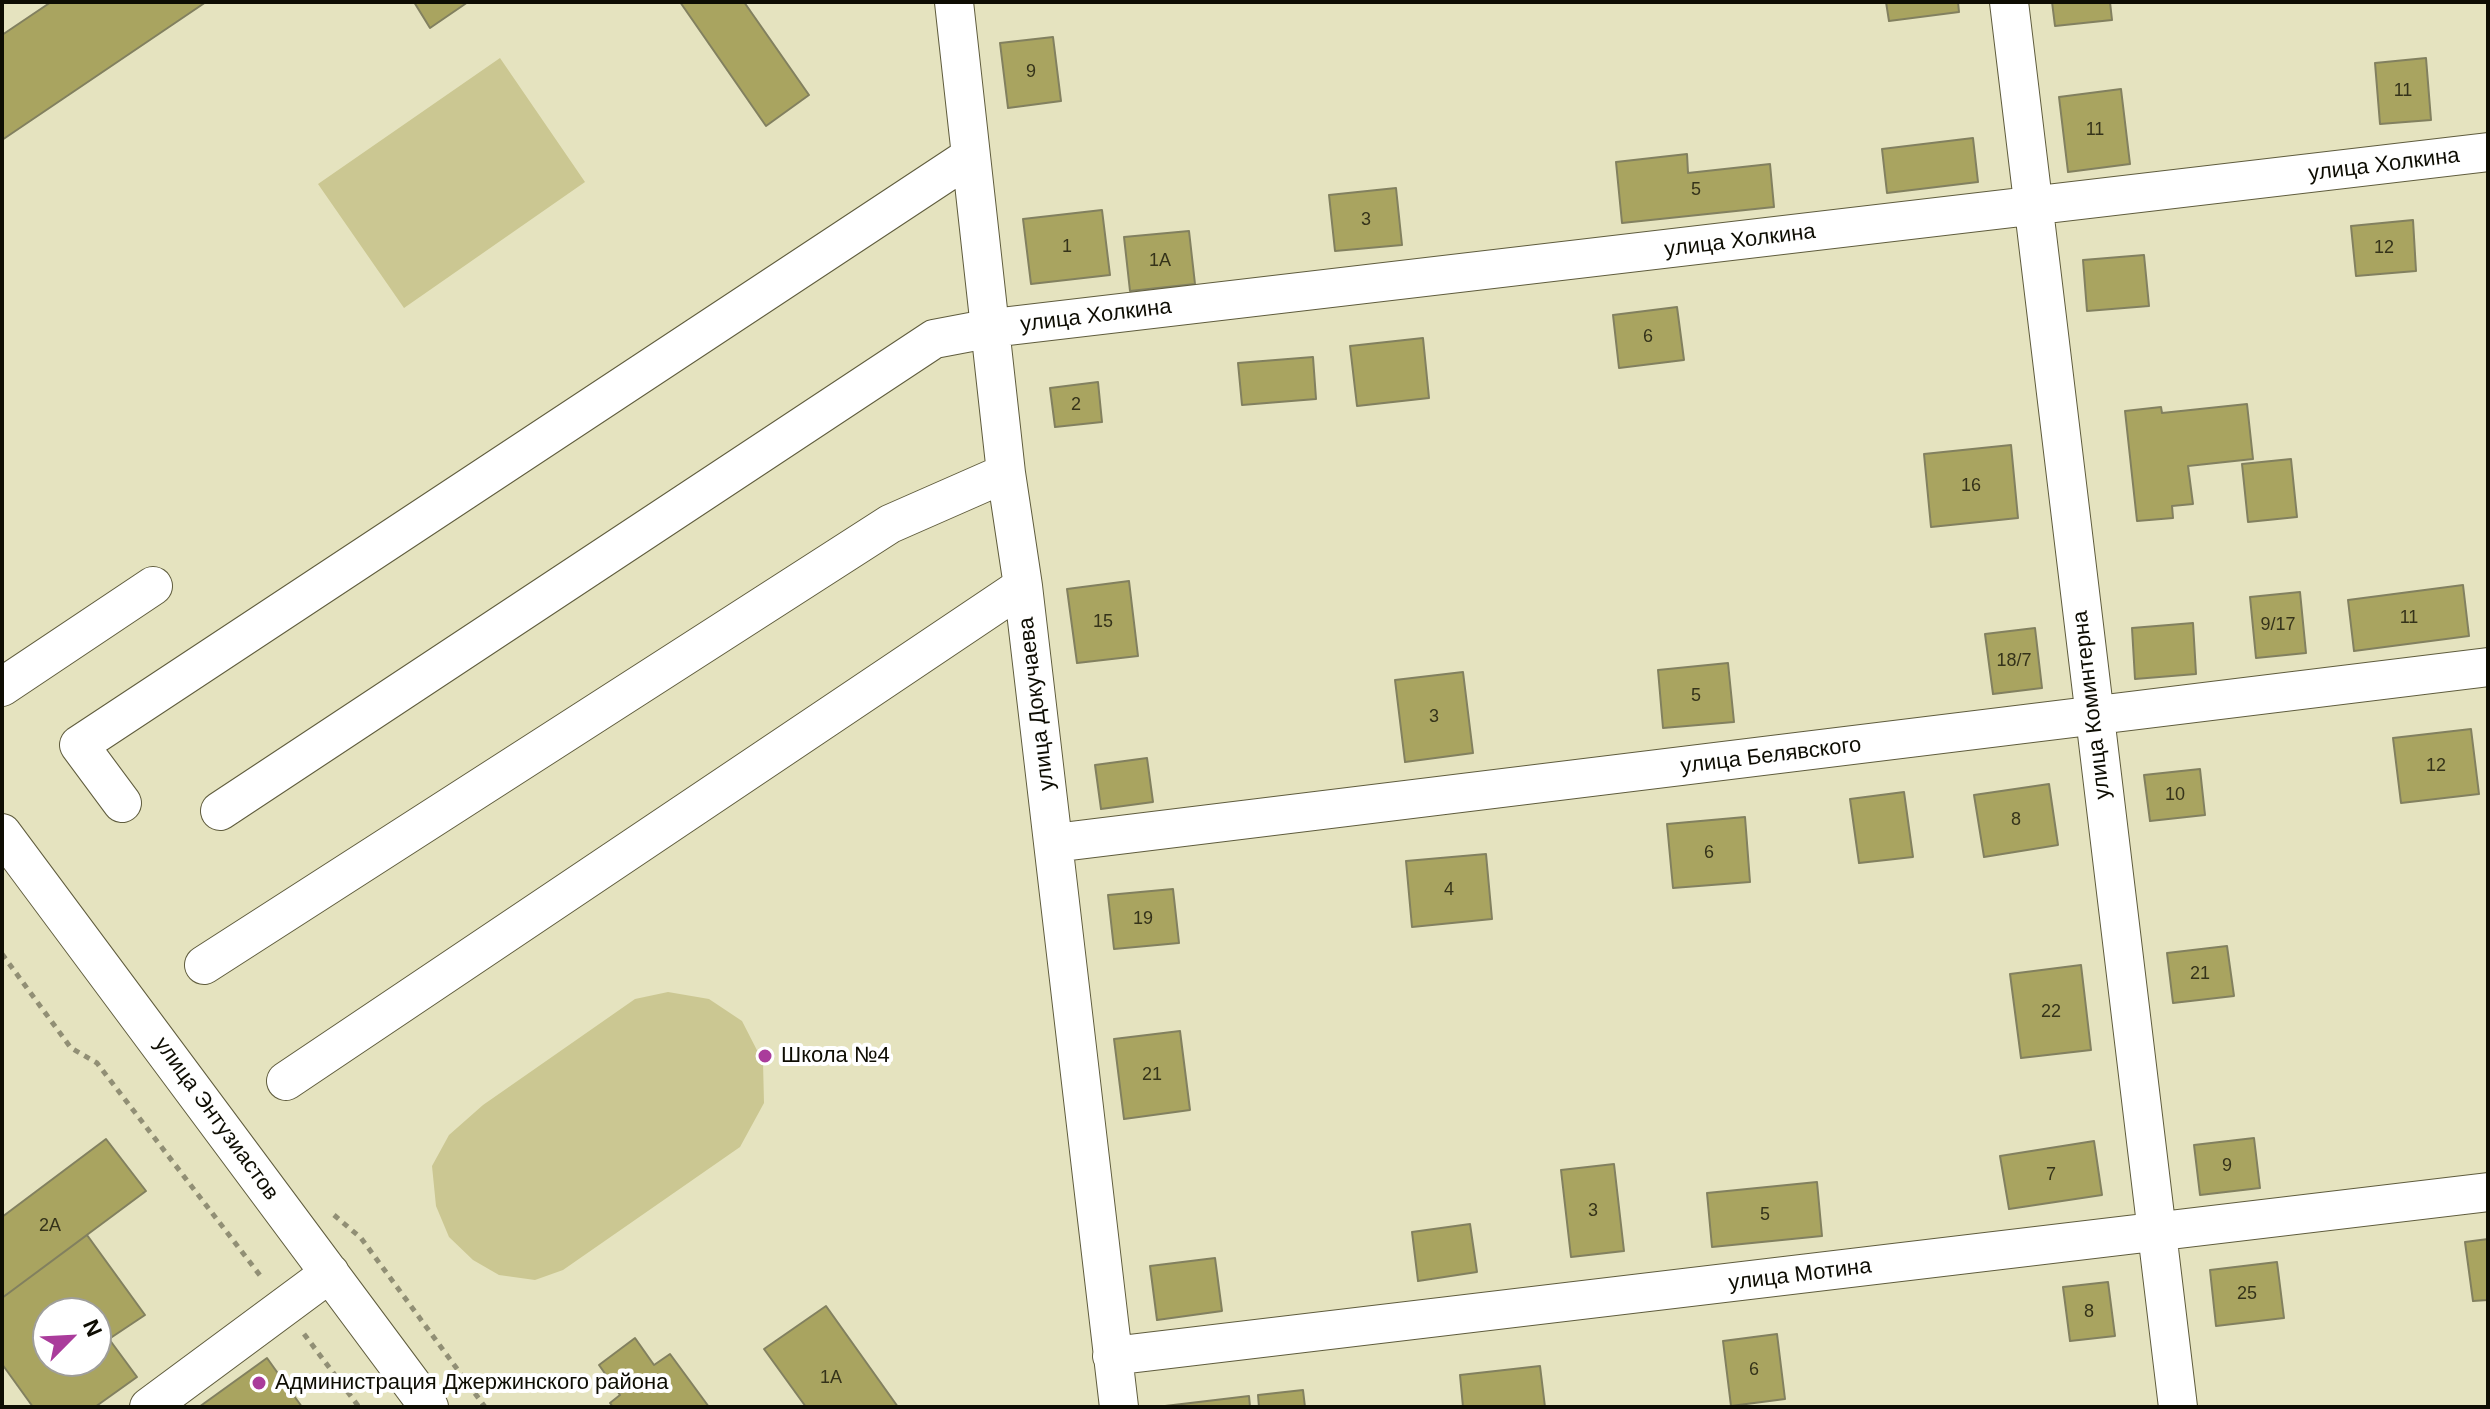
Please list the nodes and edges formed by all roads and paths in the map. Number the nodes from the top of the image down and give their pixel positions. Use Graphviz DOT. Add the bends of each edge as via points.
graph roads {
  1 [pos="954,2"];
  2 [pos="2009,2"];
  3 [pos="2488,152"];
  4 [pos="971,156"];
  5 [pos="2032,207"];
  6 [pos="992,328"];
  7 [pos="1006,473"];
  8 [pos="153,586"];
  9 [pos="1023,586"];
  10 [pos="2488,667"];
  11 [pos="2,687"];
  12 [pos="2094,717"];
  13 [pos="122,803"];
  14 [pos="220,811"];
  15 [pos="2,833"];
  16 [pos="1054,843"];
  17 [pos="2,954"];
  18 [pos="204,965"];
  19 [pos="286,1081"];
  20 [pos="2488,1192"];
  21 [pos="2155,1233"];
  22 [pos="330,1273"];
  23 [pos="284,1307"];
  24 [pos="1112,1356"];
  25 [pos="149,1407"];
  26 [pos="359,1407"];
  27 [pos="429,1407"];
  28 [pos="1119,1407"];
  29 [pos="2178,1407"];
  1 -- 4 [label="street, улица Докучаева"];
  2 -- 5 [label="street, улица Коминтерна"];
  3 -- 5 [label="street, улица Холкина"];
  4 -- 6 [label="street, улица Докучаева"];
  4 -- 13 [label="street" via="79,745"];
  5 -- 6 [label="street, улица Холкина"];
  5 -- 12 [label="street, улица Коминтерна"];
  6 -- 7 [label="street, улица Докучаева"];
  6 -- 14 [label="street, улица Холкина" via="934,339"];
  7 -- 9 [label="street, улица Докучаева"];
  7 -- 18 [label="street" via="890,524"];
  8 -- 11 [label="street"];
  9 -- 16 [label="street, улица Докучаева"];
  9 -- 19 [label="street"];
  10 -- 12 [label="street, улица Белявского"];
  12 -- 16 [label="street, улица Белявского"];
  12 -- 21 [label="street, улица Коминтерна"];
  15 -- 22 [label="street, улица Энтузиастов"];
  16 -- 24 [label="street, улица Докучаева"];
  17 -- 23 [label="path" via="71,1048 97,1063"];
  20 -- 21 [label="street, улица Мотина"];
  21 -- 24 [label="street, улица Мотина"];
  21 -- 29 [label="street, улица Коминтерна"];
  22 -- 23 [label="street"];
  22 -- 27 [label="street, улица Энтузиастов"];
  23 -- 25 [label="street"];
  23 -- 26 [label="path"];
  24 -- 28 [label="street, улица Докучаева"];
}
